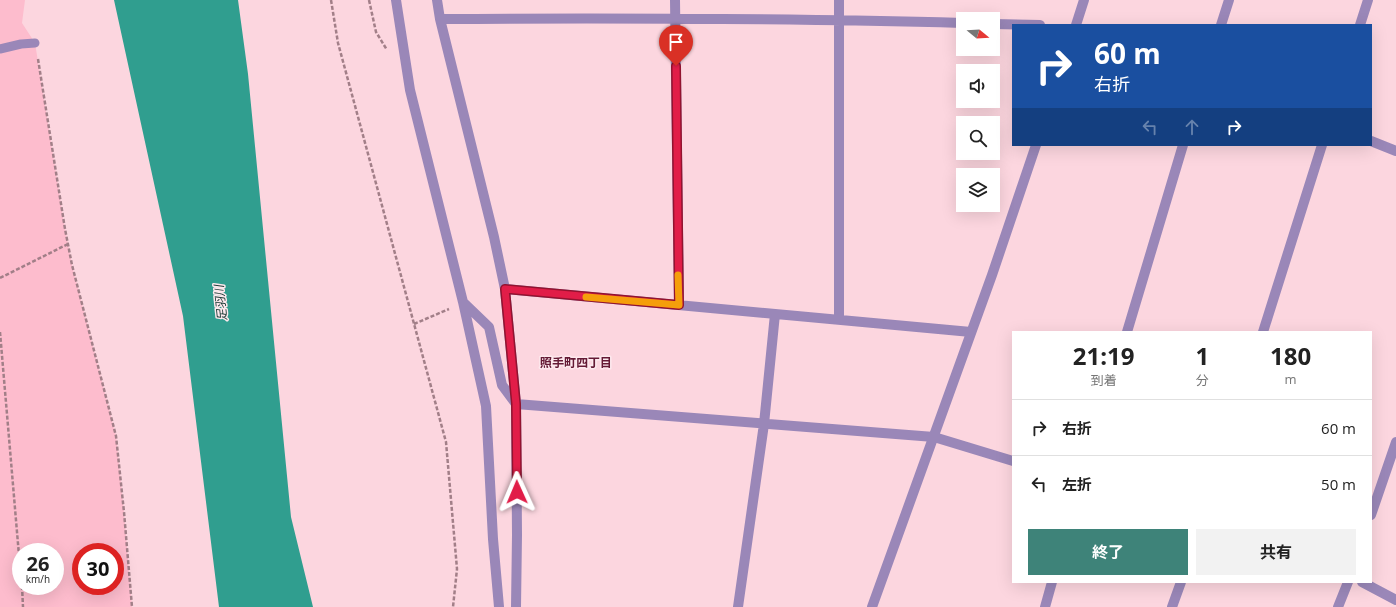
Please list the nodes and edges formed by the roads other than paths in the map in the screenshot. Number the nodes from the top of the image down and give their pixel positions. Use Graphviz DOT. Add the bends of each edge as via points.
graph roads {
  1 [pos="396,0"];
  2 [pos="437,0"];
  3 [pos="676,0"];
  4 [pos="839,0"];
  5 [pos="1084,0"];
  6 [pos="1229,0"];
  7 [pos="1368,0"];
  8 [pos="676,18"];
  9 [pos="440,19"];
  10 [pos="839,19"];
  11 [pos="956,23"];
  12 [pos="1000,24"];
  13 [pos="1012,24"];
  14 [pos="1076,24"];
  15 [pos="1221,24"];
  16 [pos="1360,24"];
  17 [pos="35,43"];
  18 [pos="0,49"];
  19 [pos="1372,141"];
  20 [pos="1036,146"];
  21 [pos="1183,146"];
  22 [pos="1322,146"];
  23 [pos="1396,151"];
  24 [pos="505,289"];
  25 [pos="463,302"];
  26 [pos="679,305"];
  27 [pos="775,314"];
  28 [pos="839,320"];
  29 [pos="1127,331"];
  30 [pos="1263,331"];
  31 [pos="971,332"];
  32 [pos="516,404"];
  33 [pos="764,424"];
  34 [pos="934,437"];
  35 [pos="1396,442"];
  36 [pos="1012,460"];
  37 [pos="1372,512"];
  38 [pos="1052,583"];
  39 [pos="1181,583"];
  40 [pos="1348,583"];
  41 [pos="1364,583"];
  42 [pos="1396,600"];
  43 [pos="499,607"];
  44 [pos="516,607"];
  45 [pos="738,607"];
  46 [pos="872,607"];
  47 [pos="1045,607"];
  48 [pos="1172,607"];
  49 [pos="1338,607"];
  1 -- 25 [label="street" via="410,90"];
  2 -- 9 [label="street"];
  3 -- 8 [label="street"];
  4 -- 10 [label="street"];
  5 -- 14 [label="street"];
  6 -- 15 [label="street"];
  7 -- 16 [label="street"];
  8 -- 9 [label="street"];
  8 -- 10 [label="street"];
  8 -- 26 [label="street"];
  9 -- 24 [label="street"];
  10 -- 11 [label="street"];
  10 -- 28 [label="street"];
  12 -- 13 [label="street"];
  17 -- 18 [label="lane"];
  19 -- 23 [label="street"];
  20 -- 31 [label="street"];
  21 -- 29 [label="street"];
  22 -- 30 [label="street"];
  24 -- 26 [label="street"];
  24 -- 32 [label="street"];
  25 -- 32 [label="street" via="489,326 502,385"];
  25 -- 43 [label="street" via="486,406"];
  26 -- 27 [label="street"];
  27 -- 28 [label="street"];
  27 -- 33 [label="street"];
  28 -- 31 [label="street"];
  31 -- 34 [label="street"];
  32 -- 33 [label="street"];
  32 -- 44 [label="street"];
  33 -- 34 [label="street"];
  33 -- 45 [label="street"];
  34 -- 36 [label="street"];
  34 -- 46 [label="street"];
  35 -- 37 [label="street"];
  38 -- 47 [label="street"];
  39 -- 48 [label="street"];
  40 -- 49 [label="street"];
  41 -- 42 [label="street"];
}
